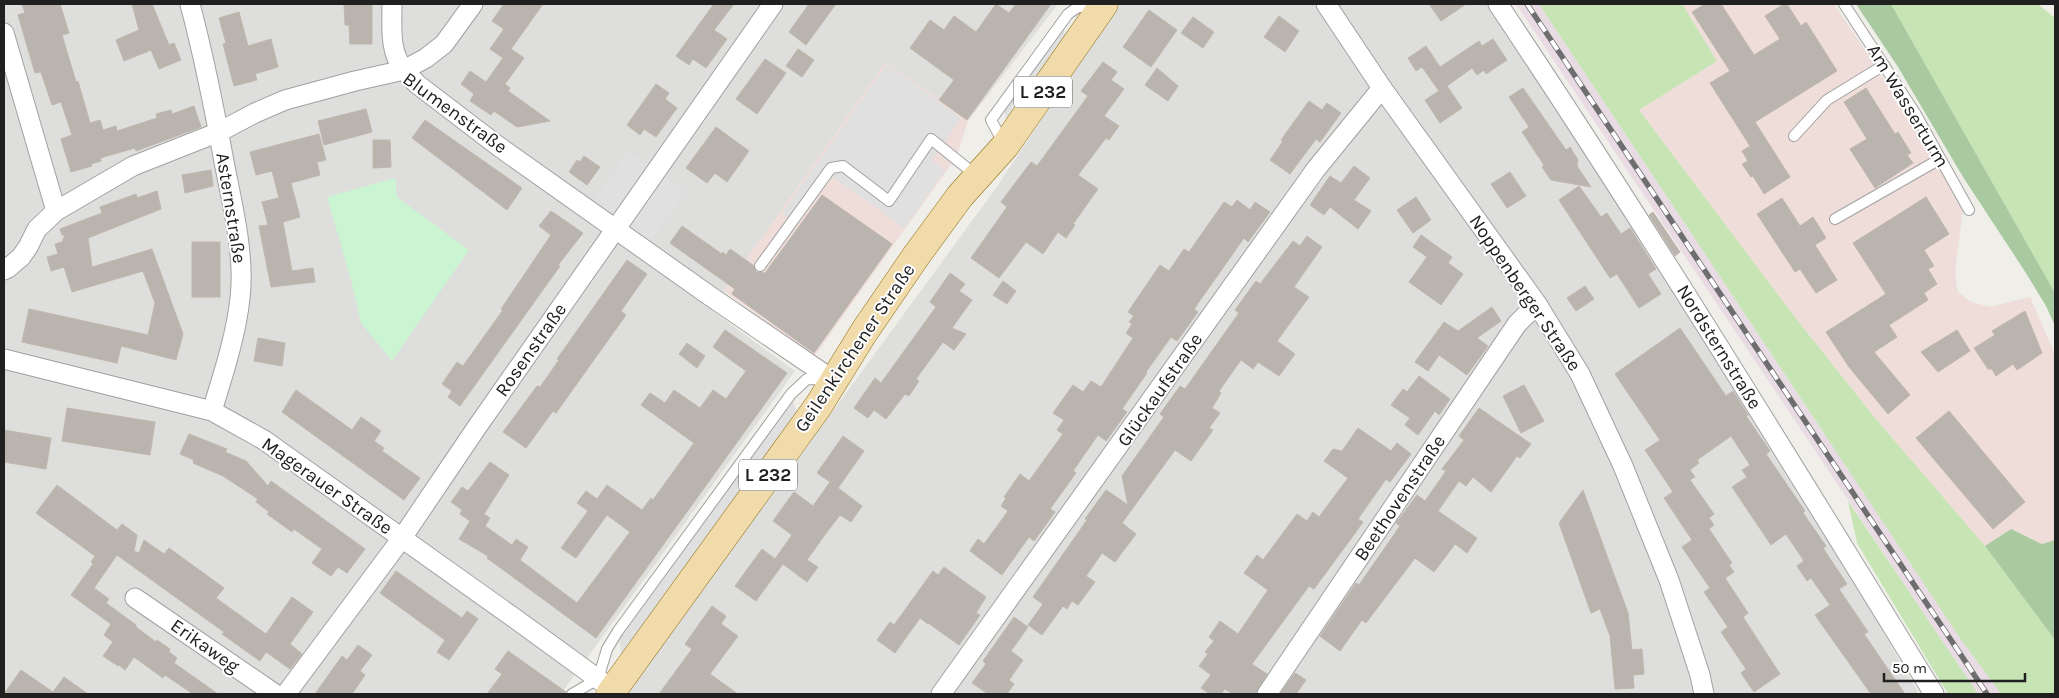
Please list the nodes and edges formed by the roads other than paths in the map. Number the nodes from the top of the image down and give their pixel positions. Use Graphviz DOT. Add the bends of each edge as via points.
graph roads {
  1 [pos="190,4"];
  2 [pos="392,4"];
  3 [pos="473,4"];
  4 [pos="773,4"];
  5 [pos="1326,4"];
  6 [pos="1498,4"];
  7 [pos="1844,4"];
  8 [pos="1103,5"];
  9 [pos="4,33"];
  10 [pos="1884,65"];
  11 [pos="404,70"];
  12 [pos="1382,88"];
  13 [pos="218,132"];
  14 [pos="1794,136"];
  15 [pos="1940,159"];
  16 [pos="978,177"];
  17 [pos="1969,210"];
  18 [pos="56,211"];
  19 [pos="1835,219"];
  20 [pos="616,229"];
  21 [pos="760,266"];
  22 [pos="4,270"];
  23 [pos="1537,304"];
  24 [pos="4,360"];
  25 [pos="833,380"];
  26 [pos="212,412"];
  27 [pos="402,538"];
  28 [pos="135,598"];
  29 [pos="607,688"];
  30 [pos="275,694"];
  31 [pos="286,694"];
  32 [pos="572,694"];
  33 [pos="941,694"];
  34 [pos="1266,694"];
  35 [pos="1704,694"];
  36 [pos="1934,694"];
  1 -- 13 [label="street, Asternstraße"];
  2 -- 11 [label="street" via="393,43 397,62"];
  3 -- 11 [label="street" via="444,44"];
  4 -- 20 [label="street, Rosenstraße"];
  5 -- 12 [label="street, Noppenberger Straße"];
  6 -- 36 [label="street, Nordsternstraße" via="1646,230"];
  7 -- 10 [label="lane, Am Wasserturm"];
  8 -- 16 [label="main road, Geilenkirchener Straße / L 232" via="1005,146"];
  9 -- 18 [label="street"];
  10 -- 14 [label="lane" via="1827,100"];
  10 -- 15 [label="lane, Am Wasserturm" via="1915,112"];
  11 -- 13 [label="street, Blumenstraße" via="285,100"];
  11 -- 20 [label="street, Blumenstraße" via="448,110"];
  12 -- 23 [label="street, Noppenberger Straße"];
  12 -- 33 [label="street, Glückaufstraße" via="1316,169"];
  13 -- 18 [label="street, Blumenstraße" via="133,166"];
  13 -- 26 [label="street, Asternstraße" via="236,221 241,296"];
  15 -- 17 [label="lane, Am Wasserturm"];
  15 -- 19 [label="lane"];
  16 -- 21 [label="lane" via="931,139 889,201 843,166 831,168"];
  16 -- 25 [label="main road, Geilenkirchener Straße / L 232" via="916,256"];
  18 -- 22 [label="street, Blumenstraße" via="37,229 21,257"];
  20 -- 25 [label="street, Blumenstraße"];
  20 -- 27 [label="street, Rosenstraße"];
  23 -- 34 [label="street, Beethovenstraße" via="1517,324"];
  23 -- 35 [label="street, Noppenberger Straße" via="1580,374 1623,466 1669,580"];
  24 -- 26 [label="street, Magerauer Straße"];
  25 -- 29 [label="main road, Geilenkirchener Straße / L 232" via="818,405"];
  26 -- 27 [label="street, Magerauer Straße" via="264,440"];
  27 -- 29 [label="street, Magerauer Straße"];
  27 -- 31 [label="street, Rosenstraße"];
  28 -- 30 [label="street, Erikaweg"];
  29 -- 32 [label="lane"];
}
